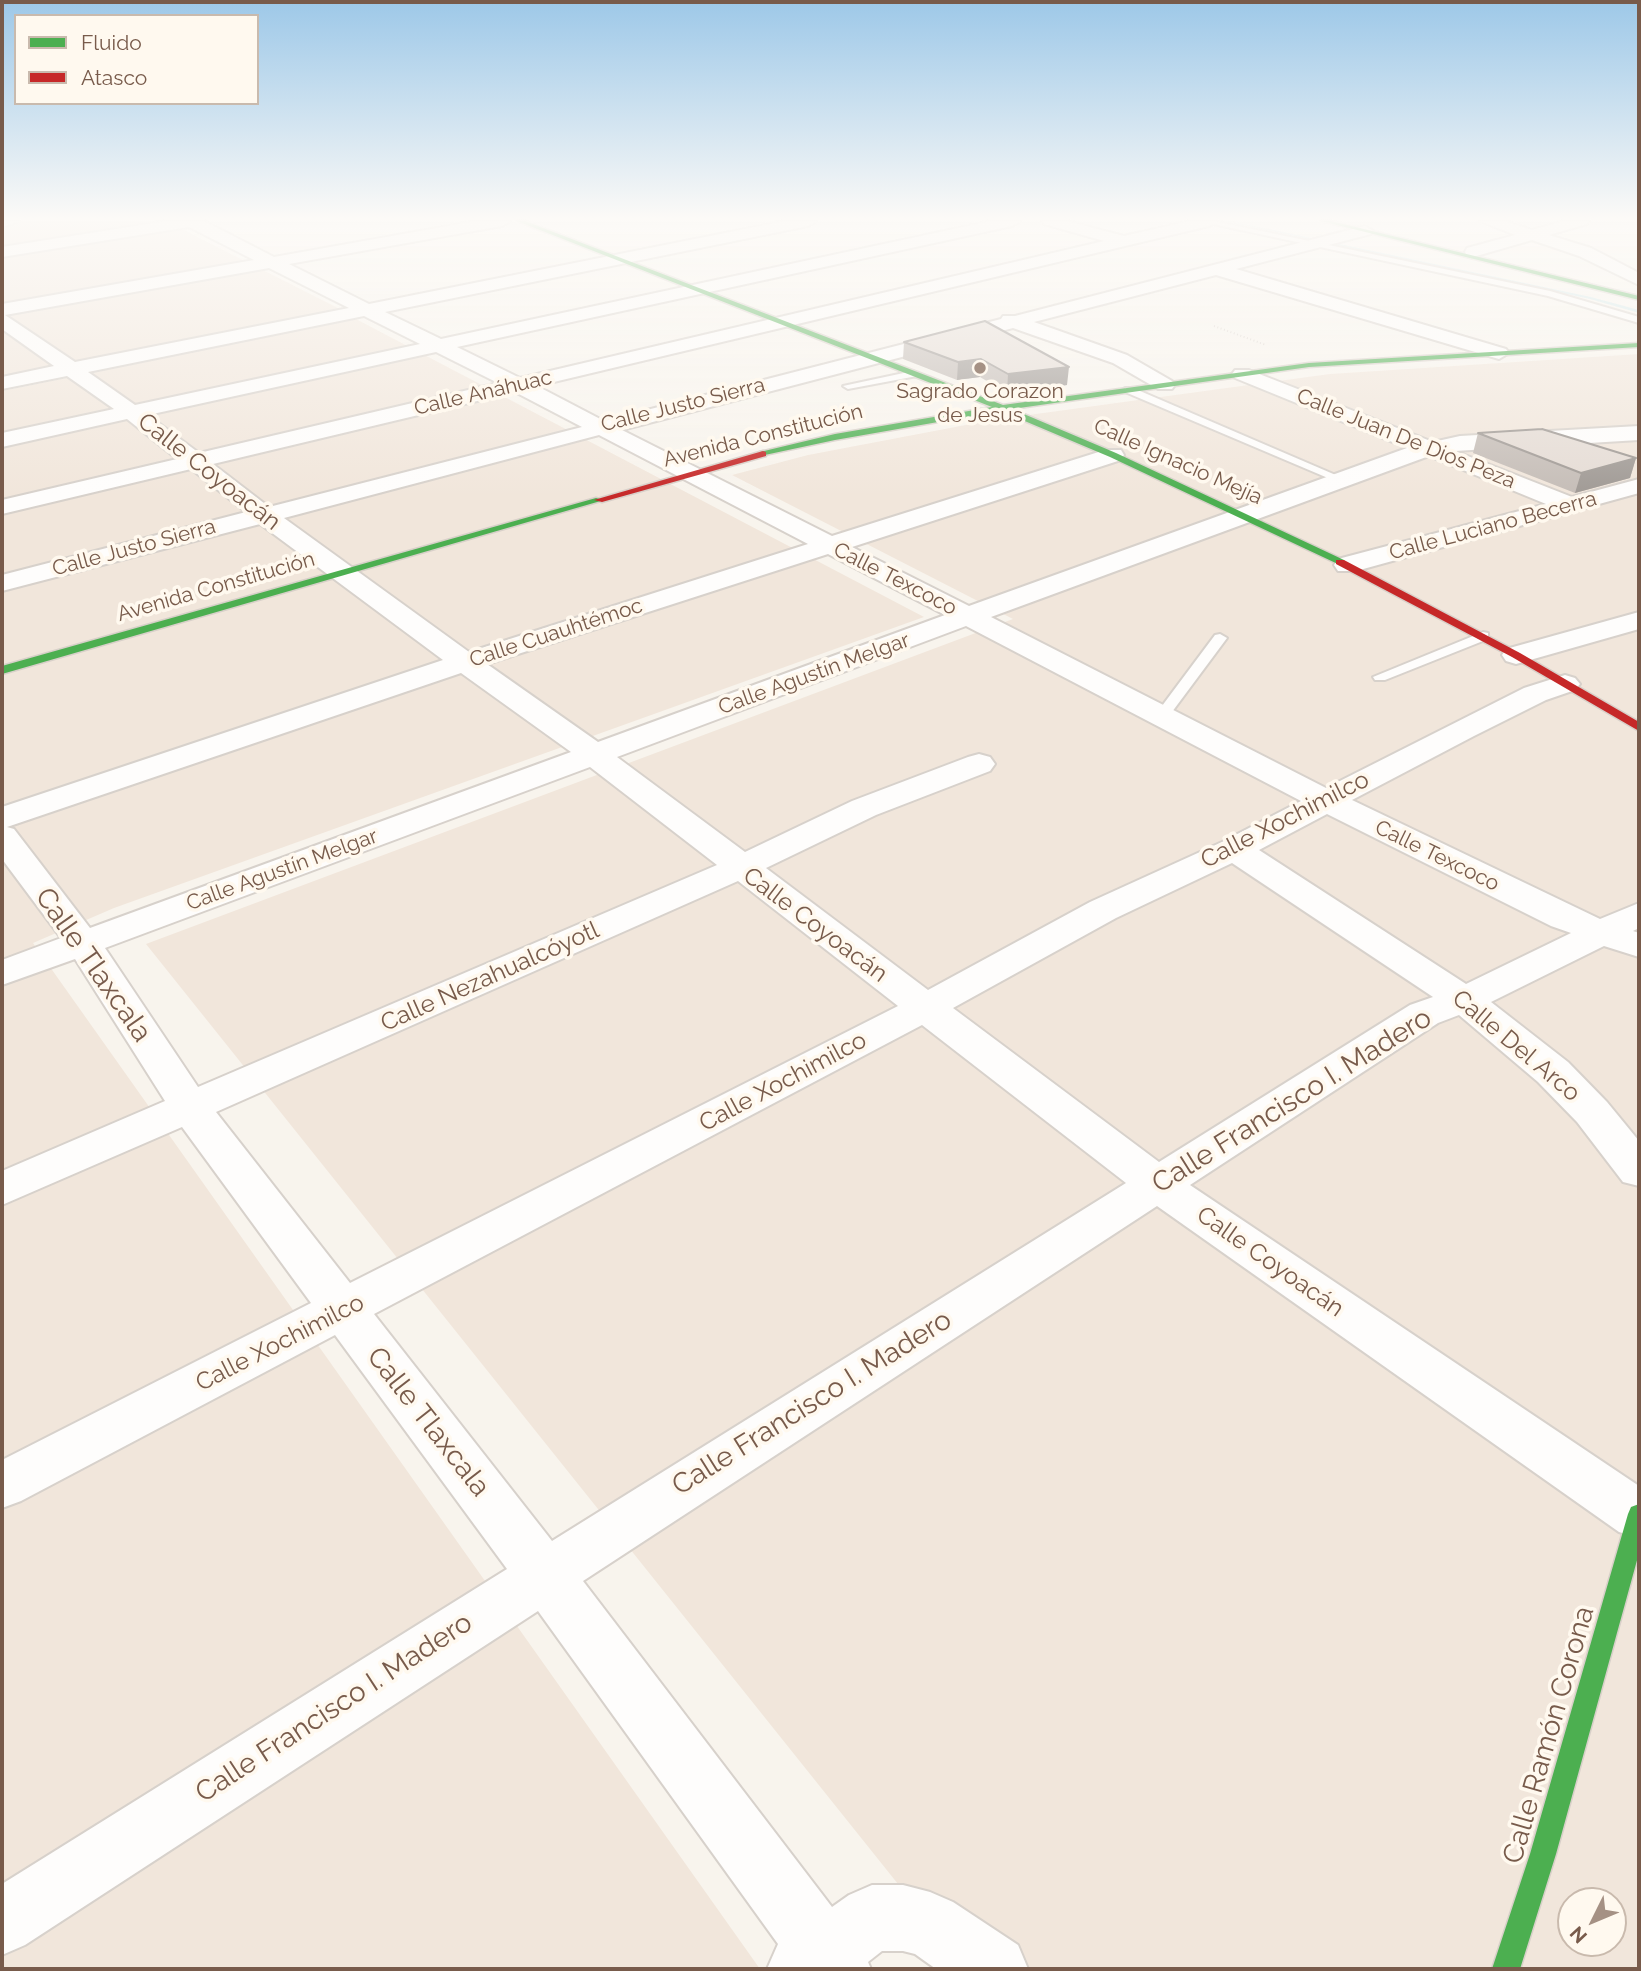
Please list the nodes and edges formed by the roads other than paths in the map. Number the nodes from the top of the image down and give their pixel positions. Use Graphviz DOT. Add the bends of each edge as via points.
graph roads {
  1 [pos="346,313"];
  2 [pos="374,313"];
  3 [pos="589,313"];
  4 [pos="755,313"];
  5 [pos="823,313"];
  6 [pos="991,313"];
  7 [pos="1045,313"];
  8 [pos="1364,313"];
  9 [pos="1615,313"];
  10 [pos="2,320"];
  11 [pos="1639,320"];
  12 [pos="1014,321"];
  13 [pos="781,323"];
  14 [pos="440,345"];
  15 [pos="1639,345"];
  16 [pos="1499,353"];
  17 [pos="869,358"];
  18 [pos="69,369"];
  19 [pos="913,374"];
  20 [pos="1242,374"];
  21 [pos="2,383"];
  22 [pos="518,385"];
  23 [pos="1165,385"];
  24 [pos="848,387"];
  25 [pos="1129,390"];
  26 [pos="1002,408"];
  27 [pos="130,411"];
  28 [pos="600,427"];
  29 [pos="1639,433"];
  30 [pos="2,440"];
  31 [pos="1428,447"];
  32 [pos="1113,455"];
  33 [pos="196,461"];
  34 [pos="691,474"];
  35 [pos="1339,479"];
  36 [pos="1639,486"];
  37 [pos="1597,498"];
  38 [pos="1569,504"];
  39 [pos="2,508"];
  40 [pos="1629,512"];
  41 [pos="263,514"];
  42 [pos="1243,514"];
  43 [pos="832,546"];
  44 [pos="1347,565"];
  45 [pos="341,574"];
  46 [pos="2,583"];
  47 [pos="970,617"];
  48 [pos="1639,620"];
  49 [pos="1483,636"];
  50 [pos="1220,638"];
  51 [pos="1516,654"];
  52 [pos="465,662"];
  53 [pos="2,670"];
  54 [pos="1380,677"];
  55 [pos="1565,684"];
  56 [pos="1161,717"];
  57 [pos="1639,727"];
  58 [pos="595,755"];
  59 [pos="979,764"];
  60 [pos="1325,800"];
  61 [pos="2,818"];
  62 [pos="2,836"];
  63 [pos="1234,849"];
  64 [pos="740,867"];
  65 [pos="1627,931"];
  66 [pos="83,943"];
  67 [pos="2,973"];
  68 [pos="1464,1000"];
  69 [pos="925,1008"];
  70 [pos="190,1108"];
  71 [pos="1639,1171"];
  72 [pos="1157,1184"];
  73 [pos="2,1189"];
  74 [pos="342,1311"];
  75 [pos="2,1485"];
  76 [pos="1639,1515"];
  77 [pos="544,1574"];
  78 [pos="2,1922"];
  79 [pos="821,1963"];
  80 [pos="994,1969"];
  81 [pos="1506,1969"];
  1 -- 18 [label="street"];
  2 -- 14 [label="street, Calle Texcoco"];
  3 -- 14 [label="street"];
  4 -- 13 [label="main road, Calle Ignacio Mejía"];
  5 -- 13 [label="street, Calle Anáhuac"];
  6 -- 12 [label="street"];
  7 -- 12 [label="street, Calle Justo Sierra"];
  8 -- 16 [label="street"];
  9 -- 11 [label="lane"];
  10 -- 18 [label="street, Calle Coyoacán"];
  12 -- 17 [label="street, Calle Justo Sierra"];
  12 -- 23 [label="street" via="1120,359"];
  13 -- 17 [label="main road, Calle Ignacio Mejía"];
  13 -- 22 [label="street, Calle Anáhuac"];
  14 -- 22 [label="street, Calle Texcoco"];
  14 -- 27 [label="street"];
  15 -- 16 [label="main road, Avenida Constitución"];
  16 -- 20 [label="main road, Avenida Constitución" via="1358,361"];
  17 -- 19 [label="main road, Calle Ignacio Mejía"];
  17 -- 28 [label="street, Calle Justo Sierra"];
  18 -- 21 [label="street"];
  18 -- 27 [label="street, Calle Coyoacán"];
  19 -- 24 [label="lane"];
  19 -- 26 [label="main road, Calle Ignacio Mejía"];
  20 -- 23 [label="main road, Avenida Constitución"];
  20 -- 31 [label="street, Calle Juan De Dios Peza"];
  22 -- 28 [label="street, Calle Texcoco"];
  22 -- 33 [label="street, Calle Anáhuac"];
  23 -- 25 [label="main road, Avenida Constitución"];
  25 -- 26 [label="main road, Avenida Constitución"];
  25 -- 35 [label="lane"];
  26 -- 32 [label="main road, Calle Ignacio Mejía"];
  26 -- 34 [label="main road, Avenida Constitución" via="835,437"];
  27 -- 30 [label="street"];
  27 -- 33 [label="street, Calle Coyoacán"];
  28 -- 34 [label="street, Calle Texcoco"];
  28 -- 41 [label="street, Calle Justo Sierra"];
  29 -- 31 [label="street, Calle Agustín Melgar"];
  31 -- 35 [label="street, Calle Agustín Melgar"];
  31 -- 38 [label="street, Calle Juan De Dios Peza"];
  32 -- 42 [label="main road, Calle Ignacio Mejía"];
  32 -- 43 [label="street, Calle Cuauhtémoc"];
  33 -- 39 [label="street, Calle Anáhuac"];
  33 -- 41 [label="street, Calle Coyoacán"];
  34 -- 43 [label="street, Calle Texcoco"];
  34 -- 45 [label="main road, Avenida Constitución"];
  35 -- 42 [label="street, Calle Agustín Melgar"];
  36 -- 37 [label="street, Calle Luciano Becerra"];
  37 -- 38 [label="street, Calle Luciano Becerra"];
  37 -- 40 [label="street"];
  38 -- 44 [label="street, Calle Luciano Becerra"];
  41 -- 45 [label="street, Calle Coyoacán"];
  41 -- 46 [label="street, Calle Justo Sierra"];
  42 -- 44 [label="main road, Calle Ignacio Mejía"];
  42 -- 47 [label="street, Calle Agustín Melgar"];
  43 -- 47 [label="street, Calle Texcoco"];
  43 -- 52 [label="street, Calle Cuauhtémoc"];
  44 -- 49 [label="main road, Calle Ignacio Mejía"];
  45 -- 52 [label="street, Calle Coyoacán"];
  45 -- 53 [label="main road, Avenida Constitución"];
  47 -- 56 [label="street, Calle Texcoco"];
  47 -- 58 [label="street, Calle Agustín Melgar"];
  48 -- 51 [label="street"];
  49 -- 51 [label="main road, Calle Ignacio Mejía"];
  49 -- 54 [label="lane"];
  50 -- 56 [label="lane"];
  51 -- 55 [label="main road, Calle Ignacio Mejía"];
  52 -- 58 [label="street, Calle Coyoacán"];
  52 -- 61 [label="street, Calle Cuauhtémoc"];
  55 -- 57 [label="main road, Calle Ignacio Mejía"];
  55 -- 60 [label="street, Calle Xochimilco" via="1475,723"];
  56 -- 60 [label="street, Calle Texcoco"];
  58 -- 64 [label="street, Calle Coyoacán"];
  58 -- 66 [label="street, Calle Agustín Melgar"];
  59 -- 64 [label="street, Calle Nezahualcóyotl" via="864,808"];
  60 -- 63 [label="street, Calle Xochimilco"];
  60 -- 65 [label="street, Calle Texcoco" via="1564,918"];
  62 -- 66 [label="street, Calle Tlaxcala"];
  63 -- 68 [label="street, Calle Del Arco"];
  63 -- 69 [label="street, Calle Xochimilco" via="1102,910"];
  64 -- 69 [label="street, Calle Coyoacán"];
  64 -- 70 [label="street, Calle Nezahualcóyotl"];
  65 -- 68 [label="street, Calle Francisco I. Madero"];
  66 -- 67 [label="street, Calle Agustín Melgar"];
  66 -- 70 [label="street, Calle Tlaxcala"];
  68 -- 71 [label="street, Calle Del Arco" via="1553,1072"];
  68 -- 72 [label="street, Calle Francisco I. Madero" via="1424,1014"];
  69 -- 72 [label="street, Calle Coyoacán"];
  69 -- 74 [label="street, Calle Xochimilco"];
  70 -- 73 [label="street, Calle Nezahualcóyotl"];
  70 -- 74 [label="street, Calle Tlaxcala"];
  72 -- 76 [label="street, Calle Coyoacán"];
  72 -- 77 [label="street, Calle Francisco I. Madero"];
  74 -- 75 [label="street, Calle Xochimilco"];
  74 -- 77 [label="street, Calle Tlaxcala"];
  76 -- 81 [label="main road, Calle Ramón Corona"];
  77 -- 78 [label="street, Calle Francisco I. Madero"];
  77 -- 79 [label="street, Calle Tlaxcala"];
  79 -- 80 [label="street" via="872,1918 903,1919 930,1925"];
}
